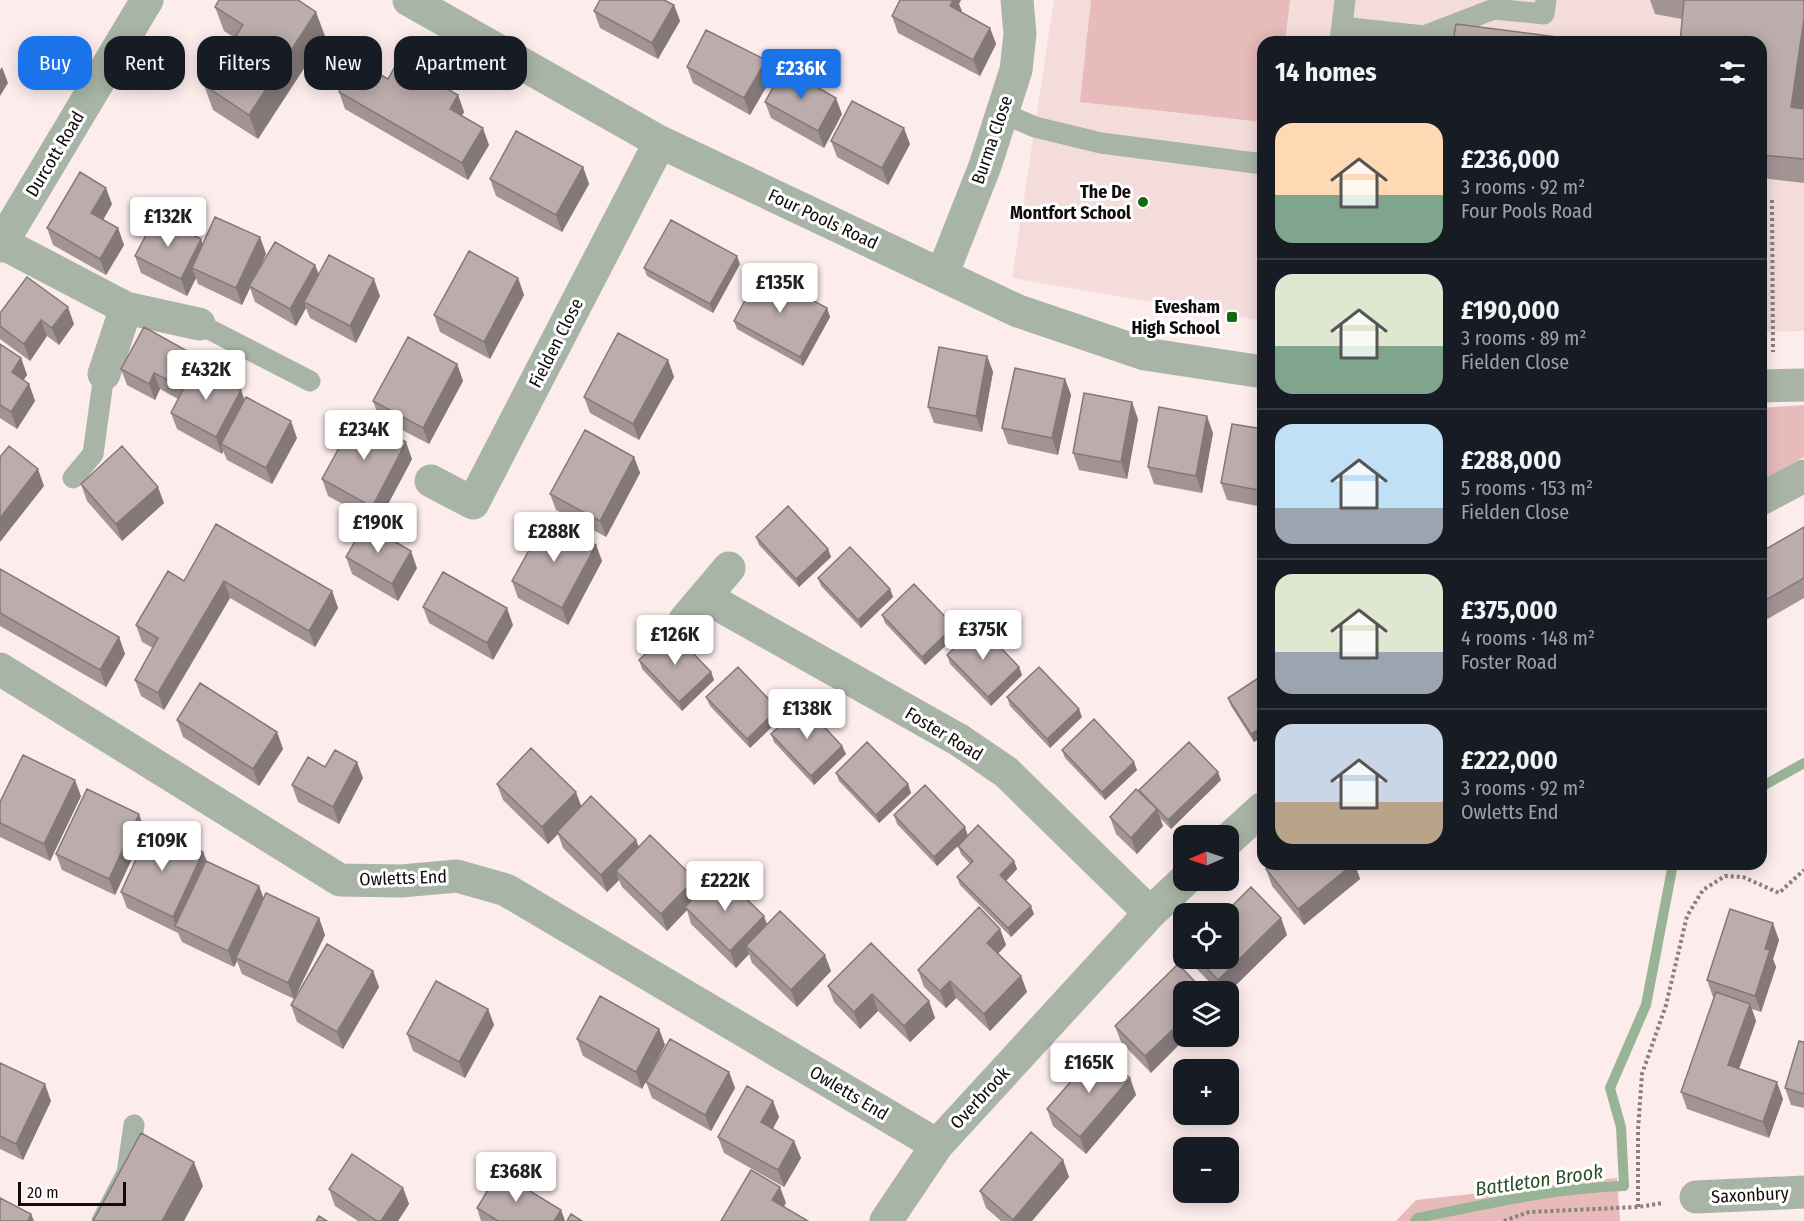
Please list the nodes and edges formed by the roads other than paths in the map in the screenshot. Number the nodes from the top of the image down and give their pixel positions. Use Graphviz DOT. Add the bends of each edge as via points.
graph roads {
  1 [pos="147,0"];
  2 [pos="409,0"];
  3 [pos="1017,0"];
  4 [pos="1346,0"];
  5 [pos="1546,0"];
  6 [pos="1341,34"];
  7 [pos="1002,112"];
  8 [pos="660,142"];
  9 [pos="1257,163"];
  10 [pos="1,245"];
  11 [pos="942,275"];
  12 [pos="126,308"];
  13 [pos="199,324"];
  14 [pos="1257,371"];
  15 [pos="104,374"];
  16 [pos="310,381"];
  17 [pos="1804,476"];
  18 [pos="73,478"];
  19 [pos="431,481"];
  20 [pos="1767,496"];
  21 [pos="729,568"];
  22 [pos="0,669"];
  23 [pos="1257,813"];
  24 [pos="1239,830"];
  25 [pos="1173,891"];
  26 [pos="1150,913"];
  27 [pos="134,1125"];
  28 [pos="937,1145"];
  29 [pos="1804,1192"];
  30 [pos="1696,1197"];
  31 [pos="102,1221"];
  32 [pos="886,1221"];
  1 -- 10 [label="street, Durcott Road"];
  2 -- 8 [label="street, Four Pools Road"];
  3 -- 7 [label="street, Burma Close" via="1020,33 1016,70"];
  4 -- 6 [label="lane"];
  5 -- 6 [label="lane" via="1544,14 1494,9 1424,36"];
  7 -- 9 [label="lane" via="1035,127 1101,142"];
  7 -- 11 [label="street, Burma Close"];
  8 -- 11 [label="street, Four Pools Road"];
  8 -- 19 [label="street, Fielden Close" via="473,502"];
  10 -- 12 [label="street"];
  11 -- 14 [label="street, Four Pools Road" via="1018,311 1145,354"];
  12 -- 13 [label="street"];
  12 -- 15 [label="street"];
  13 -- 16 [label="lane"];
  15 -- 18 [label="lane" via="93,454"];
  17 -- 20 [label="street"];
  21 -- 26 [label="street, Foster Road" via="695,609 948,735 1006,772"];
  22 -- 28 [label="street, Owletts End" via="340,880 401,881 458,876 506,890"];
  23 -- 24 [label="street"];
  25 -- 26 [label="street, Overbrook"];
  26 -- 28 [label="street, Overbrook"];
  27 -- 31 [label="lane" via="127,1173"];
  28 -- 32 [label="street, Overbrook"];
  29 -- 30 [label="street, Saxonbury"];
}
